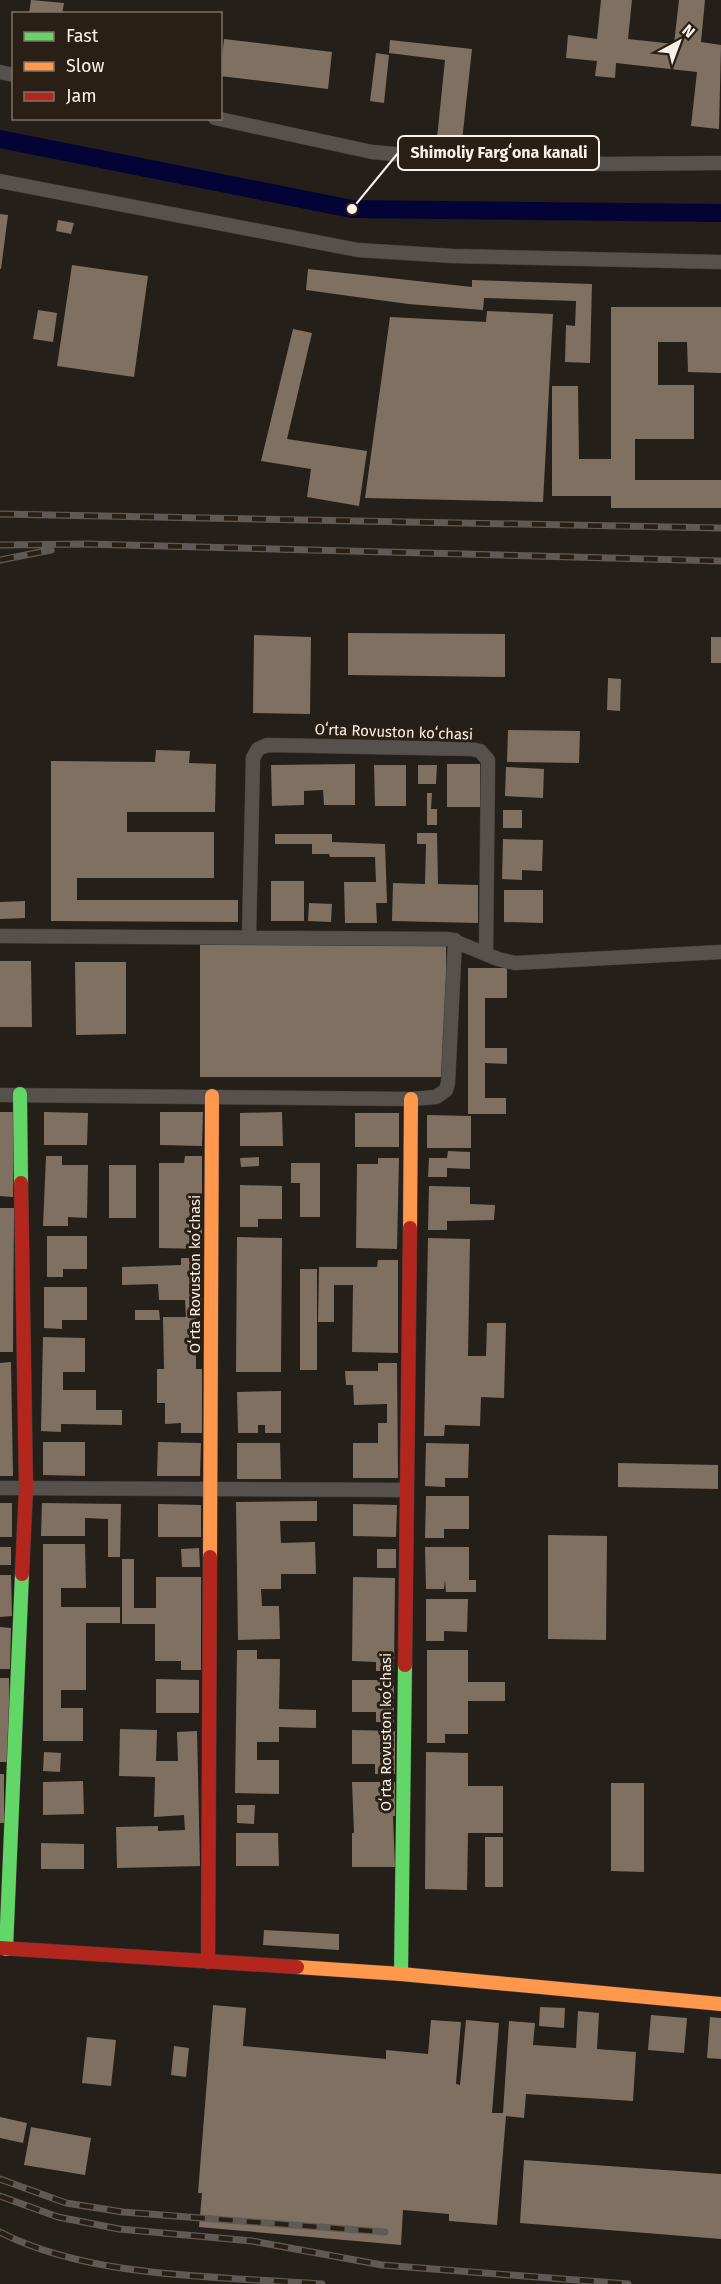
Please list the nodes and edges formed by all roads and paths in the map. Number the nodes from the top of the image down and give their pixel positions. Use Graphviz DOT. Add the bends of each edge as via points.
graph roads {
  1 [pos="222,120"];
  2 [pos="721,163"];
  3 [pos="0,181"];
  4 [pos="721,261"];
  5 [pos="0,936"];
  6 [pos="249,938"];
  7 [pos="455,940"];
  8 [pos="721,952"];
  9 [pos="486,954"];
  10 [pos="20,1094"];
  11 [pos="0,1095"];
  12 [pos="212,1096"];
  13 [pos="411,1099"];
  14 [pos="0,1488"];
  15 [pos="26,1488"];
  16 [pos="211,1489"];
  17 [pos="405,1490"];
  18 [pos="3,1949"];
  19 [pos="208,1962"];
  20 [pos="401,1974"];
  21 [pos="721,2004"];
  1 -- 2 [label="street" via="372,153 605,164"];
  3 -- 4 [label="street" via="358,250 453,256"];
  5 -- 6 [label="street"];
  6 -- 7 [label="street"];
  6 -- 9 [label="street, Oʻrta Rovuston koʻchasi" via="253,758 258,749 267,745 471,748 488,760"];
  7 -- 9 [label="street"];
  7 -- 13 [label="street" via="446,1090 436,1097"];
  8 -- 9 [label="street" via="515,963"];
  10 -- 11 [label="street"];
  10 -- 12 [label="street"];
  10 -- 15 [label="street"];
  12 -- 13 [label="street"];
  12 -- 16 [label="street, Oʻrta Rovuston koʻchasi"];
  13 -- 17 [label="street, Oʻrta Rovuston koʻchasi"];
  14 -- 15 [label="street"];
  15 -- 16 [label="street"];
  15 -- 18 [label="street"];
  16 -- 17 [label="street"];
  16 -- 19 [label="street, Oʻrta Rovuston koʻchasi"];
  17 -- 20 [label="street, Oʻrta Rovuston koʻchasi"];
  18 -- 19 [label="street"];
  19 -- 20 [label="street"];
  20 -- 21 [label="street"];
}
